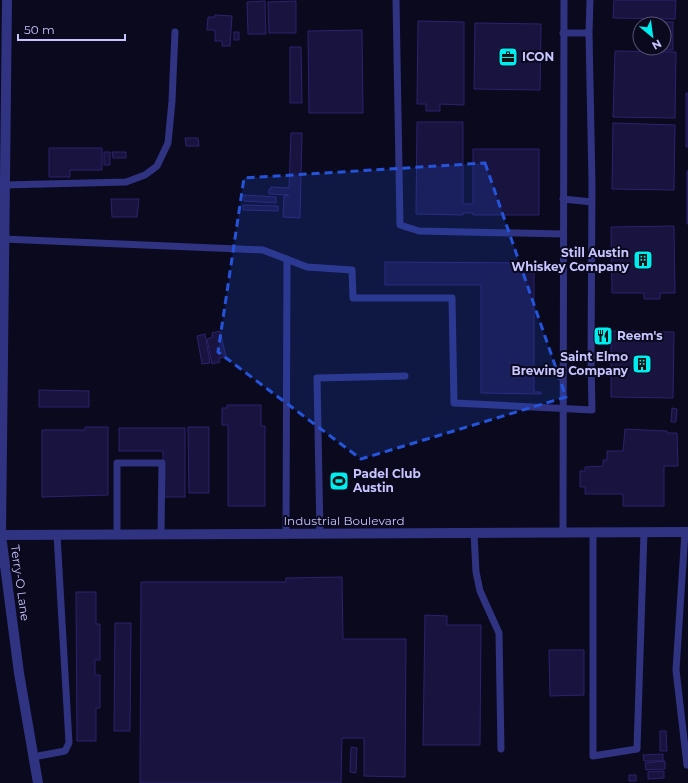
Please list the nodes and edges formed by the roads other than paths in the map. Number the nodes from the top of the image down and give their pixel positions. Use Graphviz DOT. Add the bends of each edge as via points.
graph roads {
  1 [pos="7,0"];
  2 [pos="396,0"];
  3 [pos="564,0"];
  4 [pos="590,0"];
  5 [pos="3,15"];
  6 [pos="175,32"];
  7 [pos="564,33"];
  8 [pos="589,33"];
  9 [pos="6,78"];
  10 [pos="0,98"];
  11 [pos="4,185"];
  12 [pos="2,198"];
  13 [pos="563,199"];
  14 [pos="592,202"];
  15 [pos="563,234"];
  16 [pos="3,239"];
  17 [pos="287,259"];
  18 [pos="405,376"];
  19 [pos="563,409"];
  20 [pos="563,532"];
  21 [pos="593,532"];
  22 [pos="644,532"];
  23 [pos="686,532"];
  24 [pos="474,533"];
  25 [pos="161,534"];
  26 [pos="286,534"];
  27 [pos="320,534"];
  28 [pos="0,535"];
  29 [pos="57,535"];
  30 [pos="117,535"];
  31 [pos="685,566"];
  32 [pos="501,749"];
  33 [pos="33,757"];
  34 [pos="687,765"];
  35 [pos="38,783"];
  1 -- 5 [label="street, Terry-O Lane"];
  2 -- 15 [label="lane" via="400,224 419,231"];
  3 -- 7 [label="lane"];
  4 -- 8 [label="lane"];
  5 -- 9 [label="street, Terry-O Lane"];
  6 -- 11 [label="lane" via="168,143 157,166 145,175 126,182"];
  7 -- 8 [label="lane"];
  7 -- 13 [label="lane"];
  8 -- 14 [label="lane"];
  9 -- 10 [label="street"];
  9 -- 11 [label="street, Terry-O Lane"];
  11 -- 12 [label="street, Terry-O Lane"];
  12 -- 16 [label="street, Terry-O Lane"];
  13 -- 14 [label="lane"];
  13 -- 15 [label="lane"];
  14 -- 19 [label="lane" via="592,410"];
  15 -- 19 [label="lane"];
  16 -- 17 [label="lane" via="263,250"];
  16 -- 28 [label="street, Terry-O Lane"];
  17 -- 19 [label="lane" via="307,267 352,270 353,298 452,298 454,403"];
  17 -- 26 [label="lane"];
  18 -- 27 [label="lane" via="317,378"];
  19 -- 20 [label="lane"];
  20 -- 21 [label="street, Industrial Boulevard"];
  20 -- 24 [label="street, Industrial Boulevard"];
  21 -- 22 [label="street, Industrial Boulevard"];
  21 -- 22 [label="lane" via="593,756 637,749"];
  22 -- 23 [label="street, Industrial Boulevard"];
  23 -- 31 [label="lane"];
  24 -- 27 [label="street, Industrial Boulevard"];
  24 -- 32 [label="lane" via="476,572 480,591 499,633"];
  25 -- 26 [label="street, Industrial Boulevard"];
  25 -- 30 [label="street, Industrial Boulevard"];
  25 -- 30 [label="lane" via="162,463 117,463"];
  26 -- 27 [label="street, Industrial Boulevard"];
  28 -- 29 [label="street, Industrial Boulevard"];
  28 -- 33 [label="street, Terry-O Lane"];
  29 -- 30 [label="street, Industrial Boulevard"];
  29 -- 33 [label="lane" via="69,743 65,751"];
  31 -- 34 [label="lane" via="676,670"];
  33 -- 35 [label="street, Terry-O Lane"];
}
